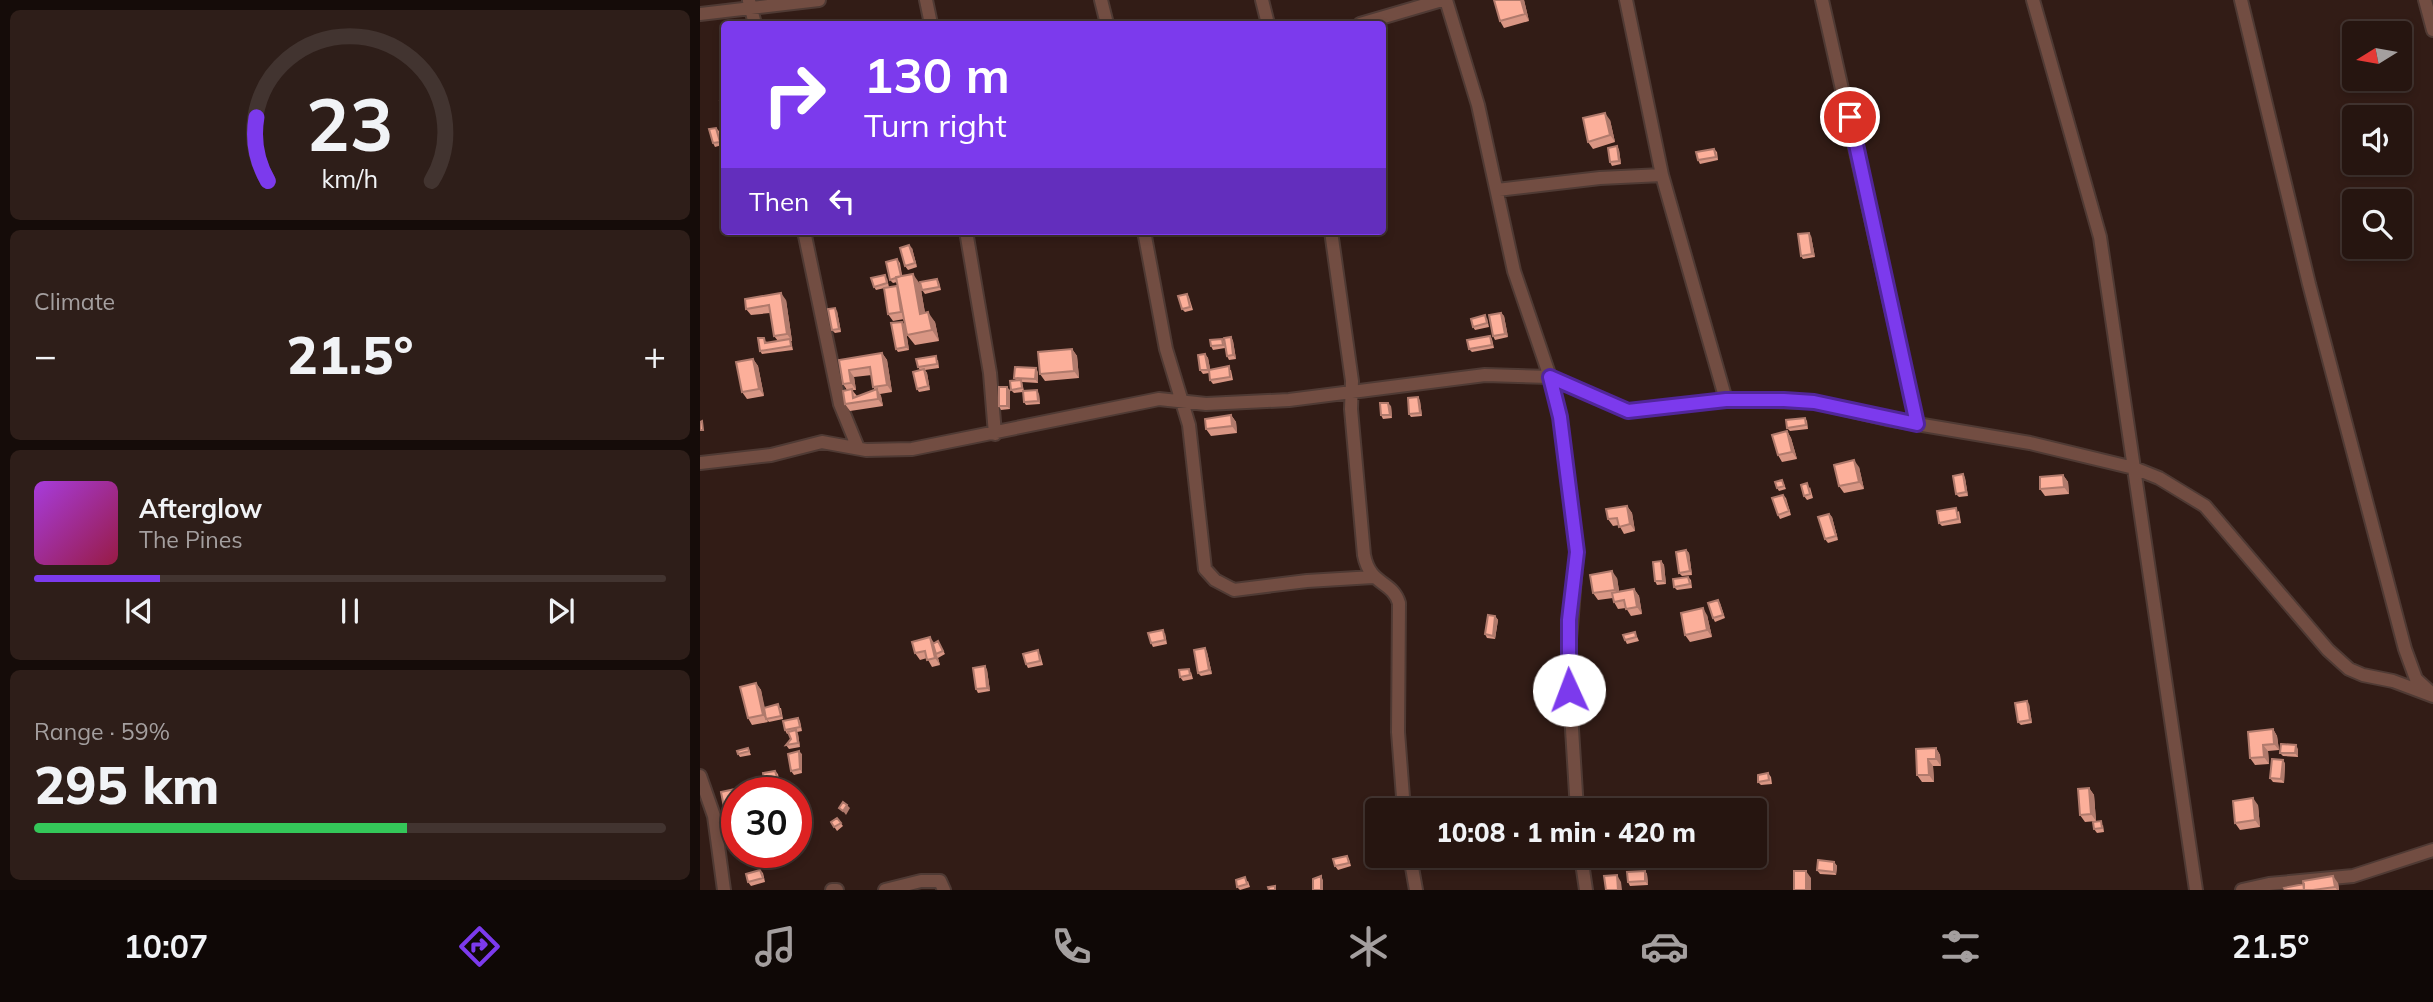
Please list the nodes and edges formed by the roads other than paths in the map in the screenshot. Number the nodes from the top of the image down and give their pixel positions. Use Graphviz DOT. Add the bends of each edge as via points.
graph roads {
  1 [pos="819,0"];
  2 [pos="926,0"];
  3 [pos="1101,0"];
  4 [pos="1262,0"];
  5 [pos="1444,0"];
  6 [pos="1626,0"];
  7 [pos="1822,0"];
  8 [pos="2033,0"];
  9 [pos="2241,0"];
  10 [pos="2425,0"];
  11 [pos="749,3"];
  12 [pos="700,14"];
  13 [pos="754,21"];
  14 [pos="930,21"];
  15 [pos="1106,21"];
  16 [pos="1267,21"];
  17 [pos="1370,21"];
  18 [pos="2433,30"];
  19 [pos="1662,175"];
  20 [pos="1497,190"];
  21 [pos="805,235"];
  22 [pos="967,235"];
  23 [pos="1145,235"];
  24 [pos="1332,235"];
  25 [pos="1550,377"];
  26 [pos="1350,393"];
  27 [pos="1180,400"];
  28 [pos="1726,400"];
  29 [pos="1917,424"];
  30 [pos="995,434"];
  31 [pos="858,448"];
  32 [pos="700,463"];
  33 [pos="2134,468"];
  34 [pos="1373,577"];
  35 [pos="2433,675"];
  36 [pos="2416,679"];
  37 [pos="2433,695"];
  38 [pos="700,776"];
  39 [pos="1403,798"];
  40 [pos="1576,798"];
  41 [pos="2433,850"];
  42 [pos="1412,868"];
  43 [pos="1583,868"];
  44 [pos="723,890"];
  45 [pos="885,890"];
  46 [pos="944,890"];
  47 [pos="1416,890"];
  48 [pos="1586,890"];
  49 [pos="2196,890"];
  50 [pos="2242,890"];
  1 -- 11 [label="street"];
  2 -- 14 [label="street"];
  3 -- 15 [label="street"];
  4 -- 16 [label="street"];
  5 -- 17 [label="street"];
  5 -- 20 [label="street" via="1478,105"];
  6 -- 19 [label="street"];
  7 -- 29 [label="street"];
  8 -- 33 [label="street" via="2100,237"];
  9 -- 36 [label="street" via="2309,284"];
  10 -- 18 [label="street"];
  11 -- 12 [label="street"];
  11 -- 13 [label="street"];
  19 -- 20 [label="street" via="1600,177"];
  19 -- 28 [label="street"];
  20 -- 25 [label="street" via="1514,271"];
  21 -- 31 [label="street" via="840,404"];
  22 -- 30 [label="street"];
  23 -- 27 [label="street"];
  24 -- 26 [label="street"];
  25 -- 26 [label="street" via="1485,375"];
  25 -- 28 [label="street" via="1628,411"];
  25 -- 40 [label="street" via="1560,417 1577,552 1567,664"];
  26 -- 27 [label="street" via="1289,401 1206,404"];
  26 -- 34 [label="street" via="1364,555"];
  27 -- 30 [label="street" via="1151,400"];
  27 -- 34 [label="street" via="1189,425 1204,563 1215,580 1234,590"];
  28 -- 29 [label="street" via="1814,402"];
  29 -- 33 [label="street" via="2030,443"];
  30 -- 31 [label="street" via="912,449"];
  31 -- 32 [label="street" via="822,442 771,455"];
  33 -- 37 [label="street" via="2205,506 2328,650 2349,668"];
  33 -- 49 [label="street"];
  34 -- 39 [label="street" via="1393,592 1399,603 1398,732"];
  35 -- 36 [label="street"];
  36 -- 37 [label="street"];
  38 -- 44 [label="street" via="714,816"];
  41 -- 50 [label="street" via="2353,876"];
  42 -- 47 [label="street"];
  43 -- 48 [label="street"];
  45 -- 46 [label="street" via="931,880 940,881"];
}
